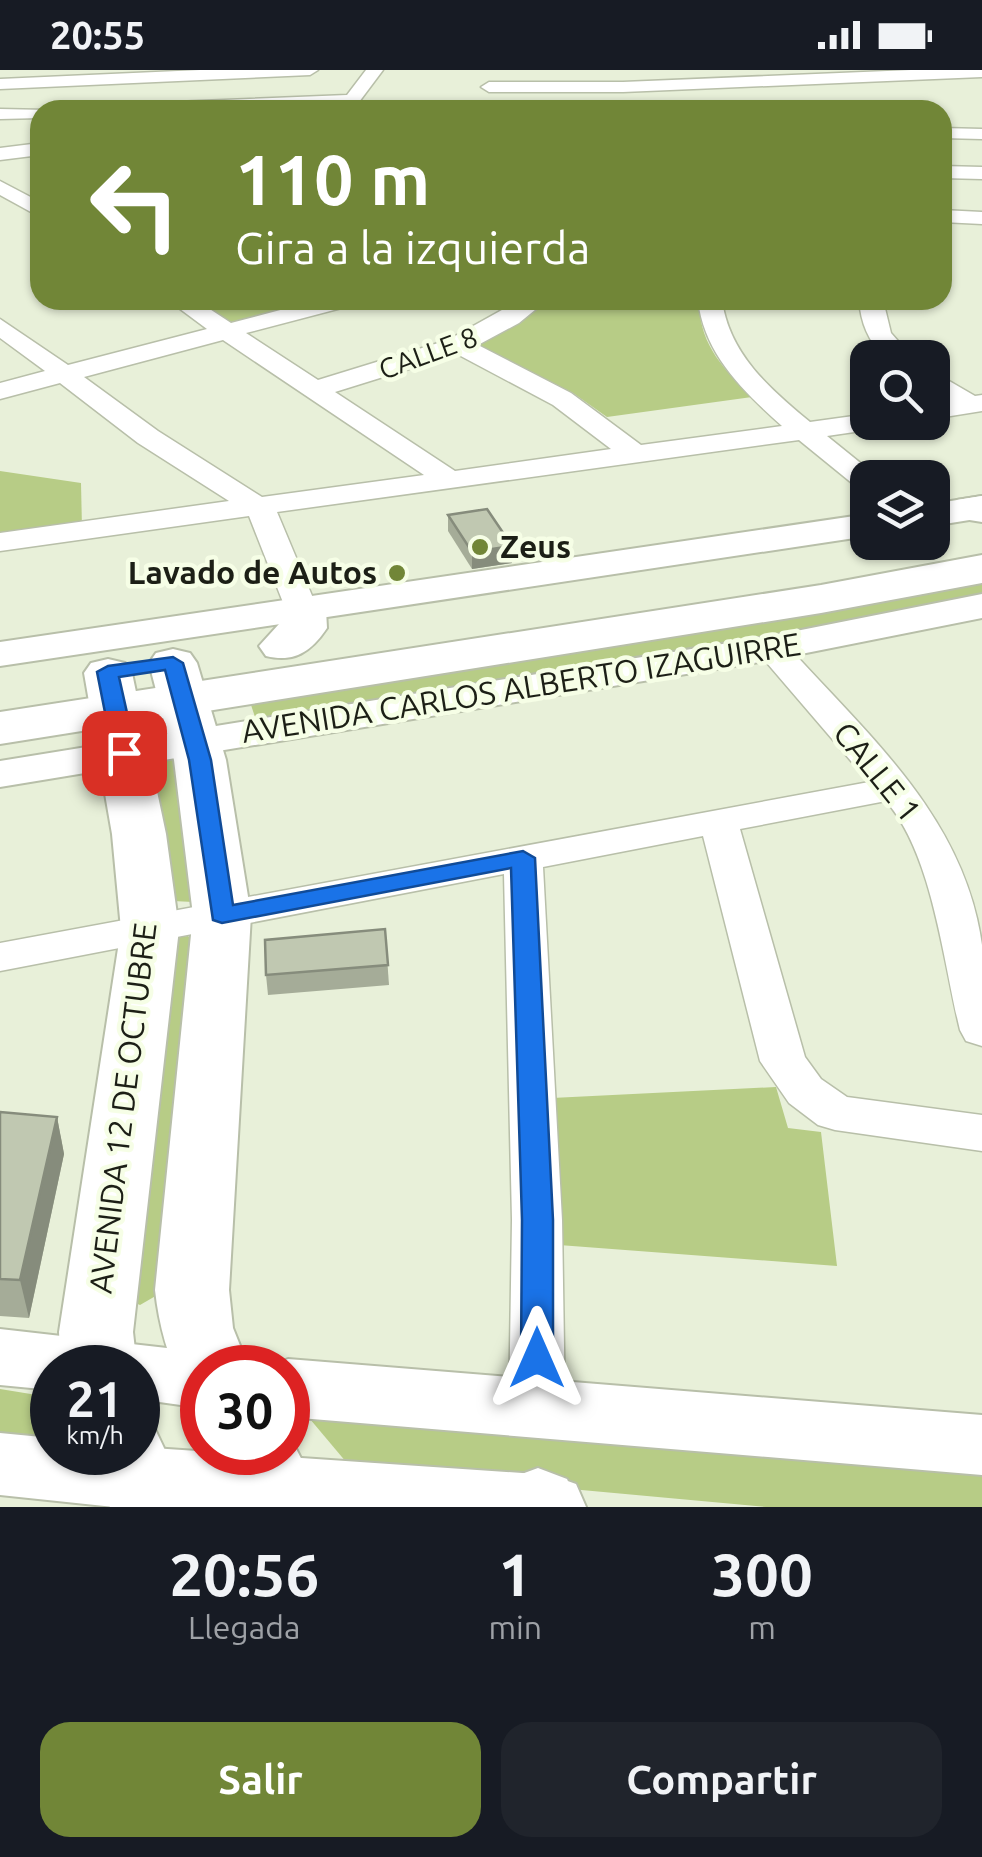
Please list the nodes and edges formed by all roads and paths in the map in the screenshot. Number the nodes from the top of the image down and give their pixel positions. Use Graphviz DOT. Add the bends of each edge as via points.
graph roads {
  1 [pos="310,70"];
  2 [pos="375,70"];
  3 [pos="948,72"];
  4 [pos="982,72"];
  5 [pos="831,74"];
  6 [pos="0,84"];
  7 [pos="489,85"];
  8 [pos="606,87"];
  9 [pos="972,91"];
  10 [pos="857,95"];
  11 [pos="352,100"];
  12 [pos="605,100"];
  13 [pos="30,112"];
  14 [pos="0,114"];
  15 [pos="952,132"];
  16 [pos="982,134"];
  17 [pos="30,150"];
  18 [pos="0,154"];
  19 [pos="952,172"];
  20 [pos="982,174"];
  21 [pos="0,187"];
  22 [pos="30,201"];
  23 [pos="30,203"];
  24 [pos="0,206"];
  25 [pos="952,216"];
  26 [pos="982,218"];
  27 [pos="196,310"];
  28 [pos="309,310"];
  29 [pos="523,310"];
  30 [pos="709,310"];
  31 [pos="871,310"];
  32 [pos="0,326"];
  33 [pos="232,332"];
  34 [pos="882,340"];
  35 [pos="459,345"];
  36 [pos="64,374"];
  37 [pos="950,389"];
  38 [pos="312,390"];
  39 [pos="0,391"];
  40 [pos="976,404"];
  41 [pos="950,408"];
  42 [pos="850,425"];
  43 [pos="811,432"];
  44 [pos="638,456"];
  45 [pos="850,466"];
  46 [pos="452,480"];
  47 [pos="261,509"];
  48 [pos="970,516"];
  49 [pos="850,528"];
  50 [pos="0,542"];
  51 [pos="806,583"];
  52 [pos="978,602"];
  53 [pos="293,628"];
  54 [pos="771,648"];
  55 [pos="0,654"];
  56 [pos="0,689"];
  57 [pos="184,701"];
  58 [pos="116,712"];
  59 [pos="0,728"];
  60 [pos="0,774"];
  61 [pos="895,788"];
  62 [pos="718,819"];
  63 [pos="523,858"];
  64 [pos="222,915"];
  65 [pos="150,929"];
  66 [pos="0,957"];
  67 [pos="982,1030"];
  68 [pos="982,1134"];
  69 [pos="101,1345"];
  70 [pos="202,1345"];
  71 [pos="0,1357"];
  72 [pos="30,1360"];
  73 [pos="310,1390"];
  74 [pos="537,1412"];
  75 [pos="982,1445"];
  76 [pos="0,1464"];
  77 [pos="138,1479"];
  78 [pos="272,1482"];
  79 [pos="536,1506"];
  80 [pos="551,1507"];
  1 -- 6 [label="street"];
  2 -- 11 [label="street"];
  3 -- 4 [label="street"];
  3 -- 5 [label="street"];
  3 -- 9 [label="street"];
  5 -- 8 [label="street"];
  5 -- 10 [label="street"];
  7 -- 8 [label="street"];
  8 -- 12 [label="street"];
  13 -- 14 [label="street"];
  15 -- 16 [label="street"];
  17 -- 18 [label="street"];
  19 -- 20 [label="street"];
  21 -- 22 [label="street"];
  23 -- 24 [label="street"];
  25 -- 26 [label="street"];
  27 -- 33 [label="street"];
  28 -- 33 [label="street"];
  29 -- 35 [label="street, CALLE 8"];
  30 -- 43 [label="street" via="726,355 744,378"];
  31 -- 34 [label="street"];
  32 -- 36 [label="street"];
  33 -- 36 [label="street"];
  33 -- 38 [label="street"];
  35 -- 38 [label="street, CALLE 8"];
  35 -- 44 [label="street" via="562,399"];
  36 -- 39 [label="street"];
  36 -- 47 [label="street"];
  37 -- 40 [label="street"];
  38 -- 46 [label="street"];
  40 -- 41 [label="street"];
  42 -- 43 [label="street"];
  43 -- 44 [label="street"];
  43 -- 45 [label="street"];
  44 -- 46 [label="street"];
  46 -- 47 [label="street"];
  47 -- 50 [label="street"];
  47 -- 53 [label="street"];
  48 -- 51 [label="main road, AVENIDA CARLOS ALBERTO IZAGUIRRE"];
  49 -- 53 [label="street, AVENIDA CARLOS ALBERTO IZAGUIRRE"];
  51 -- 52 [label="main road, AVENIDA CARLOS ALBERTO IZAGUIRRE"];
  51 -- 53 [label="main road, AVENIDA CARLOS ALBERTO IZAGUIRRE"];
  51 -- 57 [label="main road, AVENIDA CARLOS ALBERTO IZAGUIRRE"];
  52 -- 54 [label="street, AVENIDA CARLOS ALBERTO IZAGUIRRE"];
  53 -- 55 [label="street, AVENIDA CARLOS ALBERTO IZAGUIRRE"];
  53 -- 57 [label="main road, AVENIDA CARLOS ALBERTO IZAGUIRRE"];
  54 -- 57 [label="street, AVENIDA CARLOS ALBERTO IZAGUIRRE"];
  54 -- 61 [label="street, CALLE 1"];
  56 -- 58 [label="main road, AVENIDA CARLOS ALBERTO IZAGUIRRE"];
  57 -- 58 [label="main road, AVENIDA CARLOS ALBERTO IZAGUIRRE"];
  57 -- 58 [label="street, AVENIDA CARLOS ALBERTO IZAGUIRRE"];
  57 -- 64 [label="main road"];
  58 -- 59 [label="main road, AVENIDA CARLOS ALBERTO IZAGUIRRE"];
  58 -- 60 [label="street, AVENIDA CARLOS ALBERTO IZAGUIRRE"];
  58 -- 65 [label="main road, AVENIDA 12 DE OCTUBRE"];
  61 -- 62 [label="street"];
  61 -- 67 [label="street, CALLE 1" via="914,810 942,870"];
  62 -- 63 [label="street"];
  62 -- 68 [label="street" via="783,1061 805,1091 834,1113"];
  63 -- 64 [label="street"];
  63 -- 74 [label="street" via="538,1220"];
  64 -- 65 [label="street"];
  64 -- 70 [label="main road" via="192,1290"];
  65 -- 66 [label="street"];
  65 -- 69 [label="main road, AVENIDA 12 DE OCTUBRE" via="96,1332"];
  71 -- 72 [label="street"];
  73 -- 74 [label="street"];
  74 -- 75 [label="street"];
  76 -- 77 [label="street"];
  77 -- 78 [label="street"];
  78 -- 79 [label="street"];
  79 -- 80 [label="street"];
}
